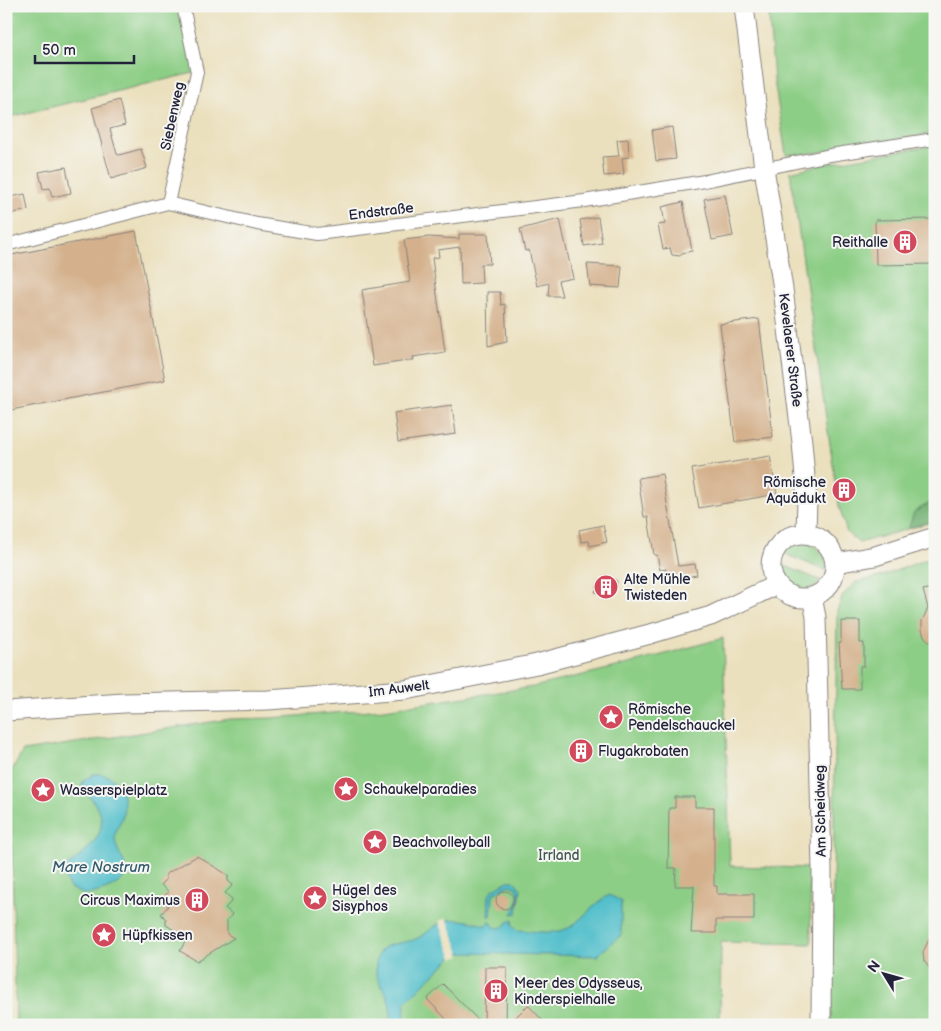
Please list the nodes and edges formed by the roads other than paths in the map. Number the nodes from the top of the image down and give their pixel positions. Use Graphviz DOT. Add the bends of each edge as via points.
graph roads {
  1 [pos="183,6"];
  2 [pos="744,6"];
  3 [pos="935,139"];
  4 [pos="764,168"];
  5 [pos="168,203"];
  6 [pos="6,245"];
  7 [pos="806,533"];
  8 [pos="935,537"];
  9 [pos="836,563"];
  10 [pos="776,585"];
  11 [pos="812,597"];
  12 [pos="6,711"];
  13 [pos="821,1025"];
  1 -- 5 [label="street, Siebenweg" via="197,72"];
  2 -- 4 [label="main road, Kevelaerer Straße"];
  3 -- 4 [label="street"];
  4 -- 5 [label="street, Endstraße" via="584,202 317,234"];
  4 -- 7 [label="main road, Kevelaerer Straße" via="802,442"];
  5 -- 6 [label="street, Endstraße"];
  7 -- 9 [label="main road" via="825,543"];
  7 -- 10 [label="main road" via="786,538 773,554 770,564"];
  8 -- 9 [label="main road" via="875,556"];
  9 -- 11 [label="main road" via="831,583"];
  10 -- 11 [label="main road" via="793,597"];
  10 -- 12 [label="main road, Im Auwelt" via="711,616 650,634 537,664 405,690 268,700 115,703"];
  11 -- 13 [label="main road, Am Scheidweg" via="816,617"];
}
